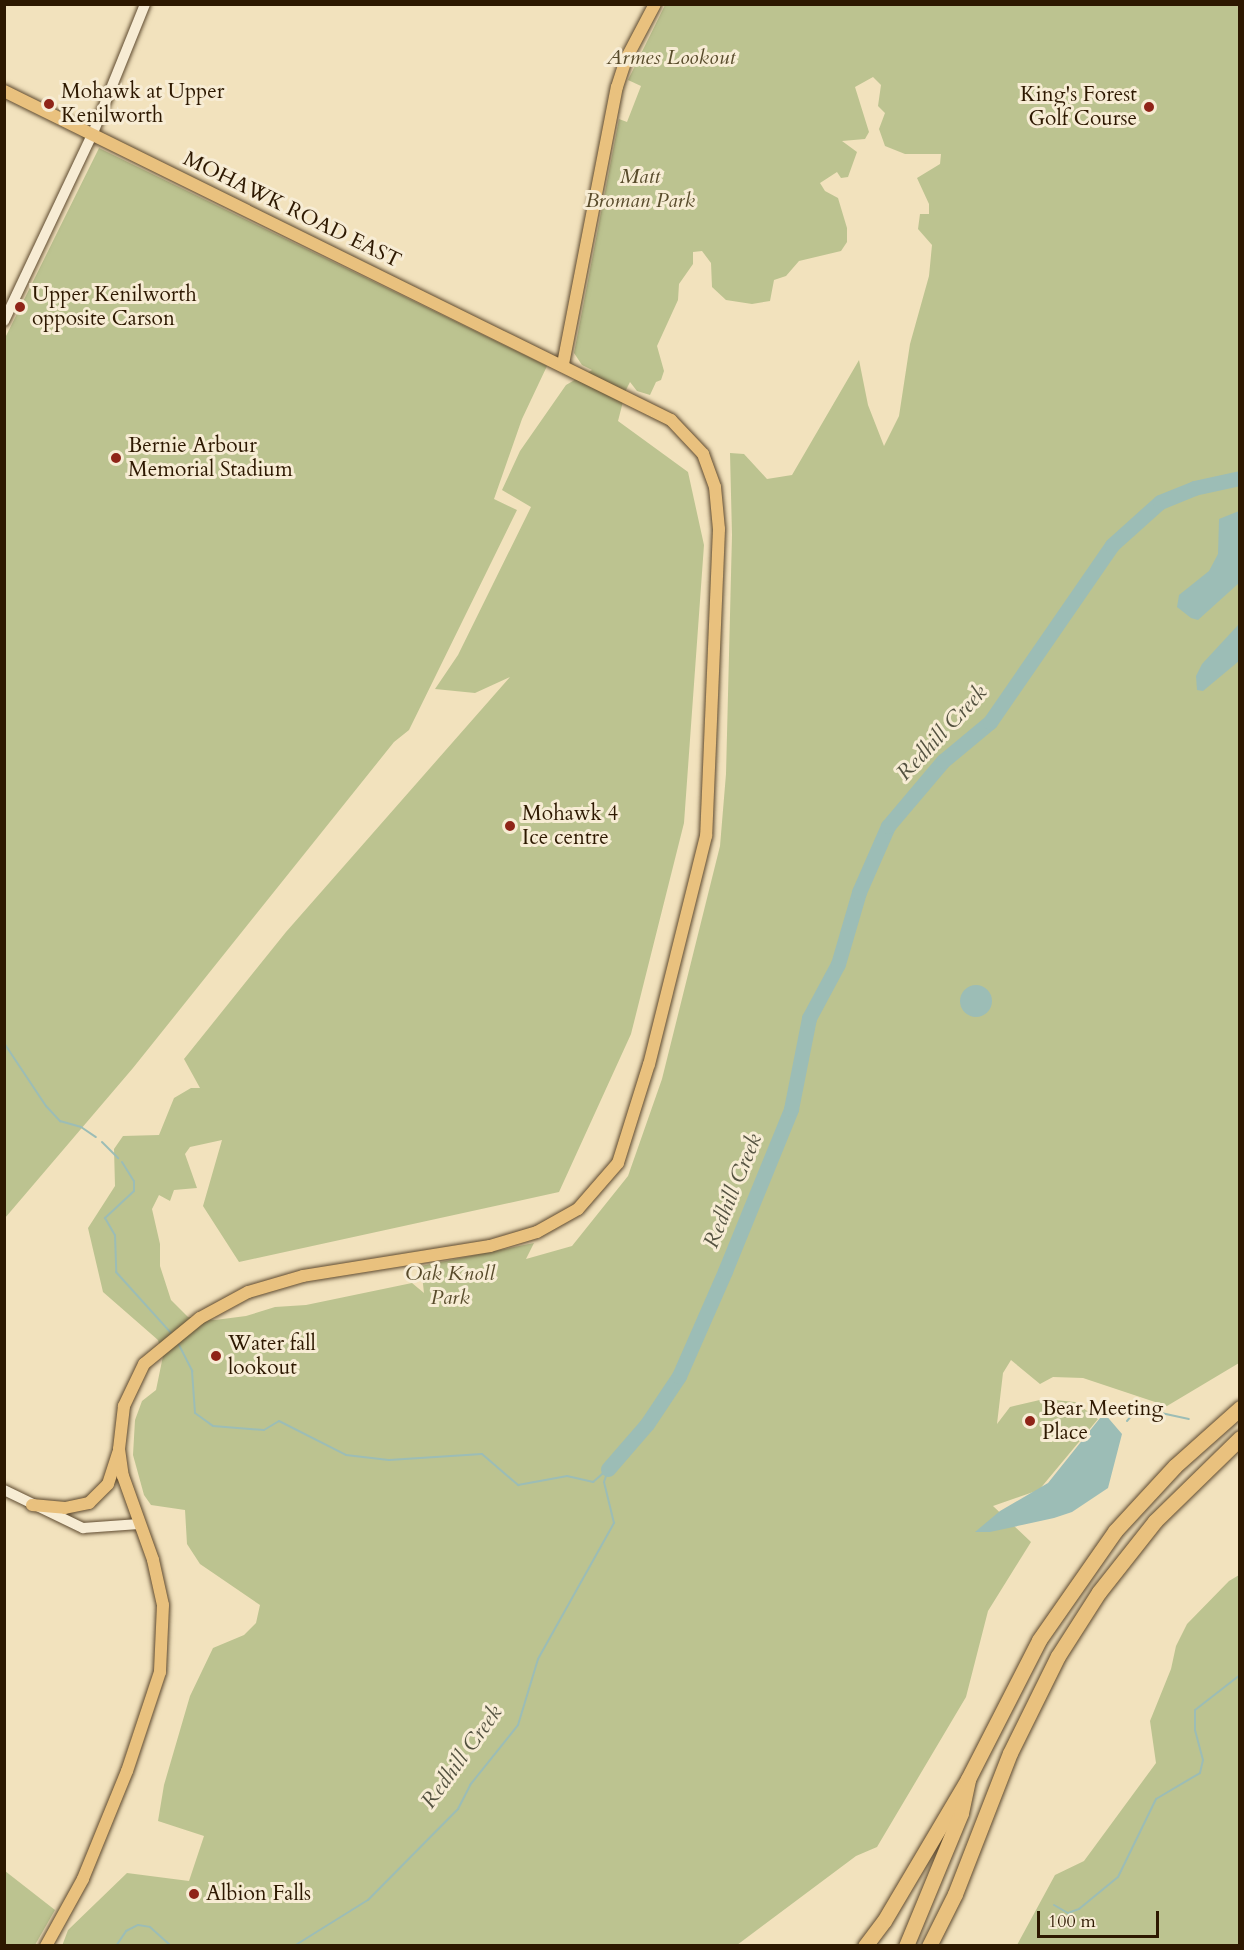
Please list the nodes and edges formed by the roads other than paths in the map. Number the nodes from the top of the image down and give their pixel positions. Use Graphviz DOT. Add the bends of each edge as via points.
graph roads {
  1 [pos="145,4"];
  2 [pos="655,4"];
  3 [pos="4,91"];
  4 [pos="93,133"];
  5 [pos="4,321"];
  6 [pos="563,364"];
  7 [pos="1239,1408"];
  8 [pos="1239,1438"];
  9 [pos="119,1449"];
  10 [pos="4,1490"];
  11 [pos="32,1505"];
  12 [pos="140,1524"];
  13 [pos="968,1779"];
  14 [pos="955,1894"];
  15 [pos="45,1946"];
  16 [pos="865,1946"];
  17 [pos="906,1946"];
  18 [pos="929,1946"];
  19 [pos="939,1946"];
  1 -- 4 [label="street"];
  2 -- 6 [label="main road" via="626,59 617,87"];
  3 -- 4 [label="main road, MOHAWK ROAD EAST"];
  4 -- 5 [label="street"];
  4 -- 6 [label="main road, MOHAWK ROAD EAST"];
  6 -- 9 [label="main road, MOHAWK ROAD EAST" via="683,429 703,454 715,487 719,529 706,836 649,1064 618,1162 578,1209 537,1232 489,1246 303,1276 248,1292 200,1318 144,1364 124,1406"];
  7 -- 13 [label="highway" via="1175,1466 1114,1531 1068,1596 1015,1683"];
  8 -- 14 [label="highway" via="1155,1521 1099,1592 1040,1689 1010,1753"];
  9 -- 11 [label="main road" via="108,1484 93,1501 65,1508"];
  9 -- 12 [label="main road" via="123,1476"];
  10 -- 11 [label="street"];
  11 -- 12 [label="street" via="83,1528"];
  12 -- 15 [label="main road" via="163,1605 160,1671 127,1771 83,1879"];
  13 -- 16 [label="highway" via="884,1921"];
  13 -- 17 [label="highway" via="961,1813"];
  14 -- 18 [label="highway"];
  14 -- 19 [label="highway"];
}
